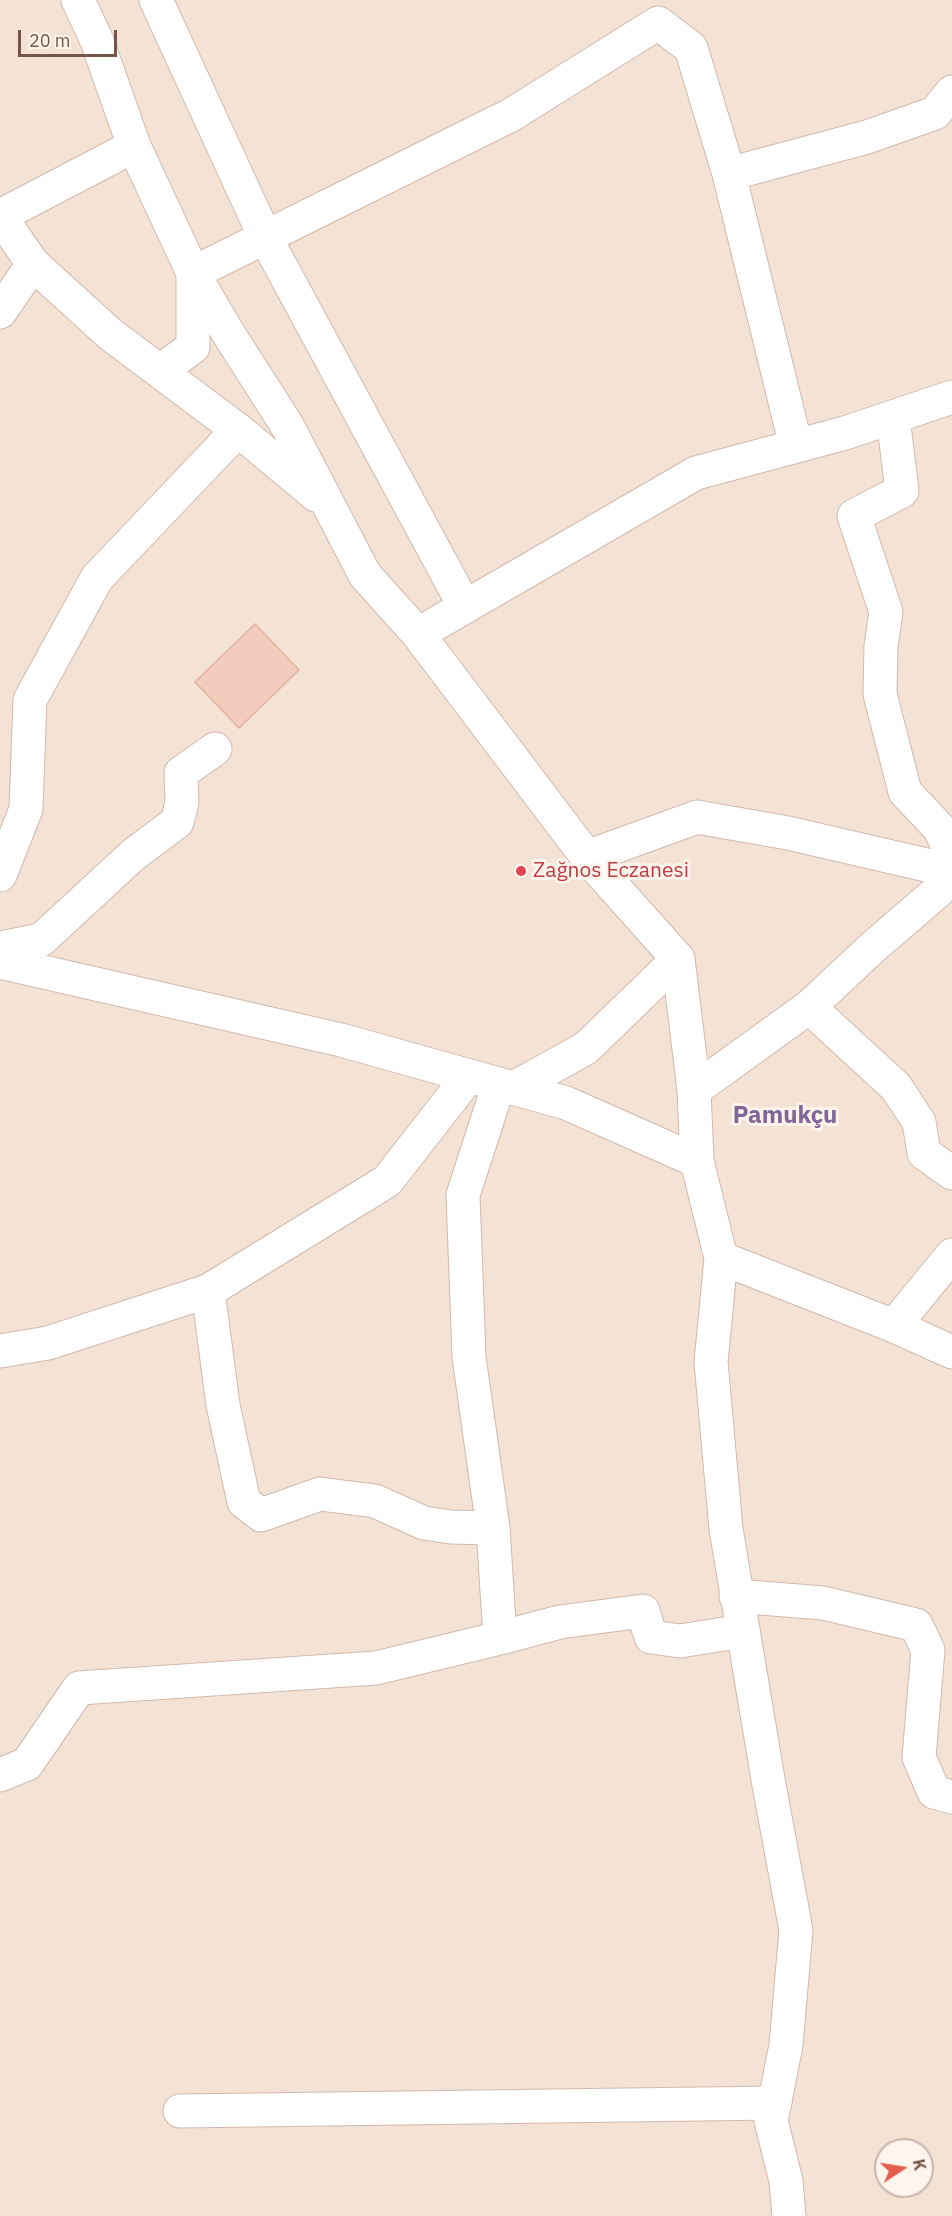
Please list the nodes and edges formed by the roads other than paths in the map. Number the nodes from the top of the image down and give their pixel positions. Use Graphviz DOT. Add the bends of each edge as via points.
graph roads {
  1 [pos="156,0"];
  2 [pos="87,3"];
  3 [pos="952,92"];
  4 [pos="134,146"];
  5 [pos="729,174"];
  6 [pos="0,216"];
  7 [pos="265,237"];
  8 [pos="33,264"];
  9 [pos="194,273"];
  10 [pos="0,312"];
  11 [pos="160,371"];
  12 [pos="952,397"];
  13 [pos="893,417"];
  14 [pos="238,430"];
  15 [pos="796,446"];
  16 [pos="328,505"];
  17 [pos="465,608"];
  18 [pos="418,634"];
  19 [pos="215,749"];
  20 [pos="952,856"];
  21 [pos="588,857"];
  22 [pos="952,871"];
  23 [pos="0,876"];
  24 [pos="952,879"];
  25 [pos="0,948"];
  26 [pos="678,959"];
  27 [pos="0,962"];
  28 [pos="809,1007"];
  29 [pos="494,1083"];
  30 [pos="694,1089"];
  31 [pos="697,1161"];
  32 [pos="952,1173"];
  33 [pos="952,1255"];
  34 [pos="721,1258"];
  35 [pos="208,1291"];
  36 [pos="894,1326"];
  37 [pos="0,1351"];
  38 [pos="952,1352"];
  39 [pos="493,1528"];
  40 [pos="736,1596"];
  41 [pos="743,1631"];
  42 [pos="500,1638"];
  43 [pos="0,1775"];
  44 [pos="952,1797"];
  45 [pos="775,2103"];
  46 [pos="180,2111"];
  47 [pos="786,2181"];
  48 [pos="789,2216"];
  49 [pos="802,2216"];
  1 -- 7 [label="street"];
  2 -- 4 [label="street"];
  3 -- 5 [label="street" via="935,113 867,137"];
  4 -- 6 [label="street"];
  4 -- 9 [label="street"];
  5 -- 7 [label="street" via="690,48 658,23 511,115"];
  5 -- 15 [label="street"];
  6 -- 8 [label="street"];
  7 -- 9 [label="street"];
  7 -- 17 [label="street"];
  8 -- 10 [label="street"];
  8 -- 11 [label="street" via="110,334"];
  9 -- 11 [label="street" via="193,347"];
  9 -- 16 [label="street" via="288,427"];
  11 -- 14 [label="street"];
  12 -- 13 [label="street"];
  13 -- 15 [label="street"];
  13 -- 20 [label="street" via="902,491 854,516 886,612 880,694 905,792 940,829"];
  14 -- 16 [label="street"];
  14 -- 23 [label="street" via="98,578 30,700 27,809"];
  15 -- 17 [label="street" via="696,473"];
  16 -- 18 [label="street" via="365,574"];
  17 -- 18 [label="street"];
  18 -- 21 [label="street"];
  19 -- 25 [label="street" via="181,773 182,803 177,822 133,855 41,940"];
  21 -- 22 [label="street" via="697,817 788,832"];
  21 -- 26 [label="street"];
  24 -- 28 [label="street"];
  26 -- 29 [label="street" via="586,1048"];
  26 -- 30 [label="street"];
  27 -- 29 [label="street" via="341,1040"];
  28 -- 30 [label="street"];
  28 -- 32 [label="street" via="896,1087 919,1122 924,1153"];
  29 -- 31 [label="street" via="566,1102"];
  29 -- 35 [label="street" via="387,1181"];
  29 -- 39 [label="street" via="463,1195 469,1357"];
  30 -- 31 [label="street"];
  31 -- 34 [label="street"];
  33 -- 36 [label="street"];
  34 -- 36 [label="street"];
  34 -- 40 [label="street" via="711,1362"];
  35 -- 37 [label="street" via="48,1342"];
  35 -- 39 [label="street" via="223,1405 244,1502 261,1515 320,1494 375,1501 424,1523"];
  36 -- 38 [label="street"];
  39 -- 42 [label="street"];
  40 -- 41 [label="street"];
  40 -- 44 [label="street" via="823,1603 916,1625 928,1650 919,1757 934,1792"];
  41 -- 42 [label="street" via="680,1641 651,1637 643,1611 560,1622"];
  41 -- 45 [label="street" via="796,1930 786,2045"];
  42 -- 43 [label="street" via="376,1668 79,1688 27,1764"];
  45 -- 46 [label="street"];
  45 -- 47 [label="street" via="771,2121"];
  47 -- 48 [label="street"];
  47 -- 49 [label="street"];
}
